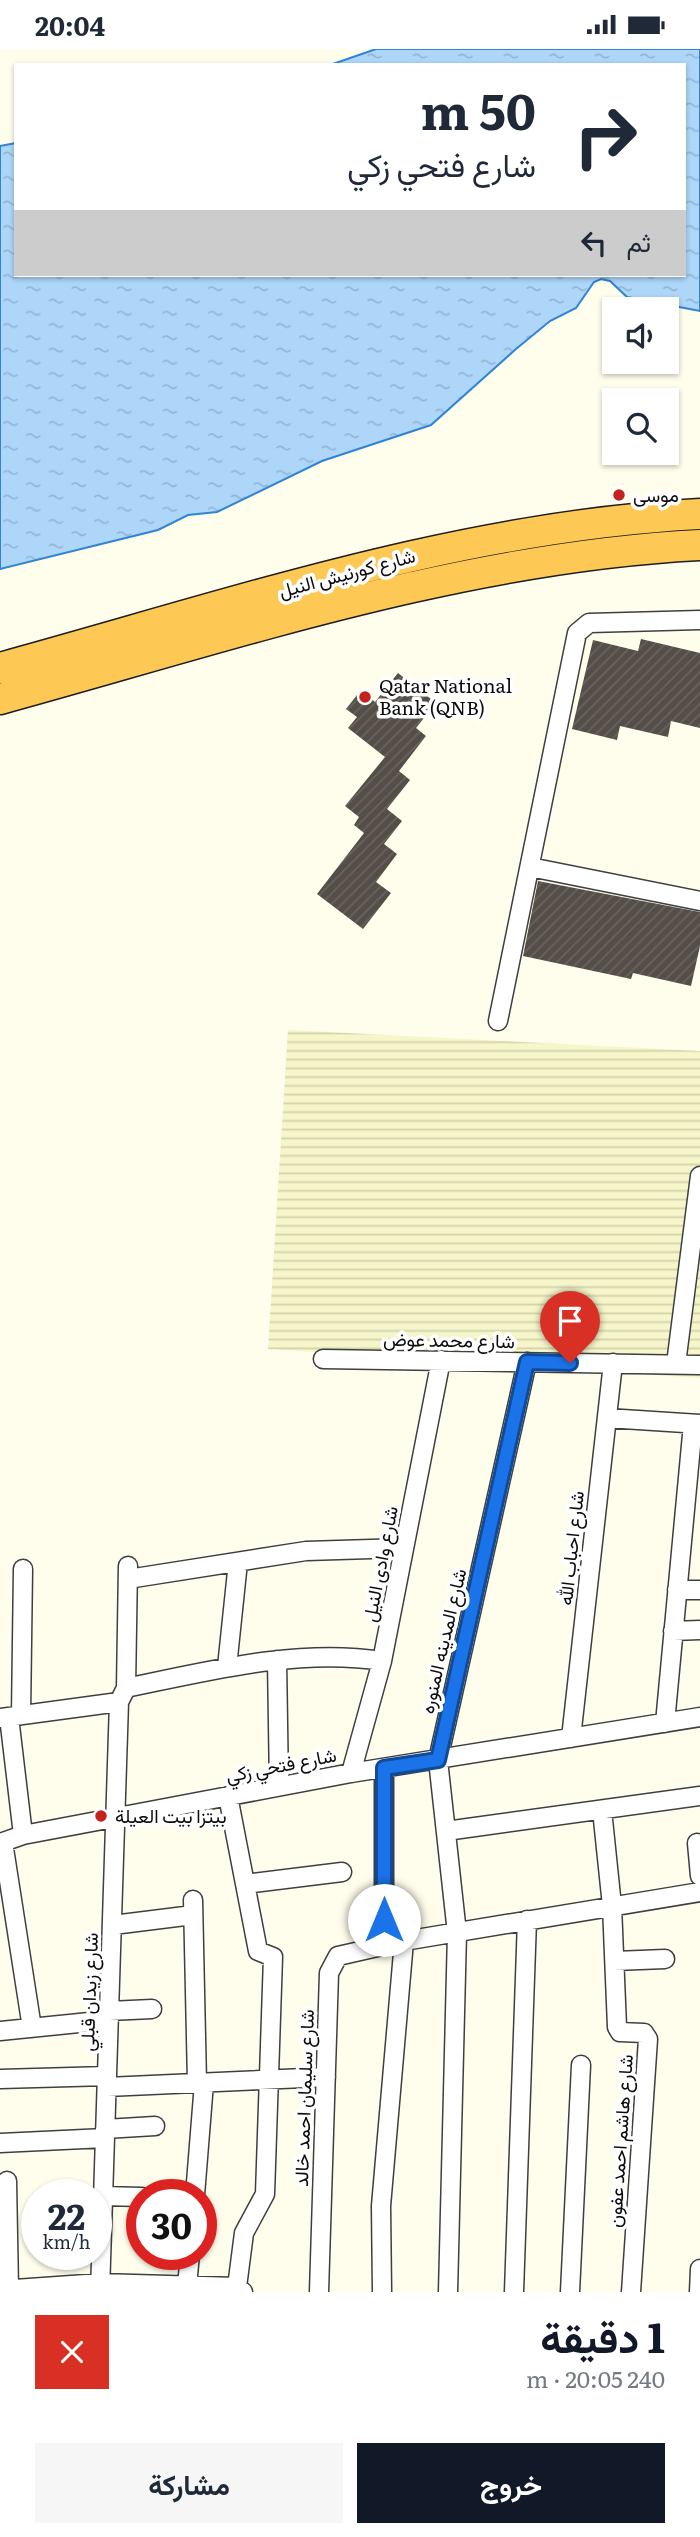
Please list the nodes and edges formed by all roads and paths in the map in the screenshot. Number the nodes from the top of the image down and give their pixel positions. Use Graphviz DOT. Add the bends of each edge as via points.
graph roads {
  1 [pos="700,514"];
  2 [pos="700,545"];
  3 [pos="700,620"];
  4 [pos="0,668"];
  5 [pos="0,699"];
  6 [pos="530,867"];
  7 [pos="700,901"];
  8 [pos="498,1021"];
  9 [pos="700,1175"];
  10 [pos="323,1359"];
  11 [pos="442,1360"];
  12 [pos="527,1362"];
  13 [pos="613,1363"];
  14 [pos="676,1364"];
  15 [pos="700,1365"];
  16 [pos="607,1418"];
  17 [pos="696,1424"];
  18 [pos="692,1519"];
  19 [pos="404,1548"];
  20 [pos="238,1562"];
  21 [pos="23,1569"];
  22 [pos="677,1590"];
  23 [pos="700,1590"];
  24 [pos="700,1630"];
  25 [pos="673,1631"];
  26 [pos="277,1660"];
  27 [pos="382,1661"];
  28 [pos="227,1667"];
  29 [pos="122,1695"];
  30 [pos="10,1717"];
  31 [pos="700,1717"];
  32 [pos="665,1723"];
  33 [pos="571,1738"];
  34 [pos="438,1760"];
  35 [pos="384,1768"];
  36 [pos="351,1773"];
  37 [pos="279,1786"];
  38 [pos="228,1796"];
  39 [pos="700,1796"];
  40 [pos="601,1810"];
  41 [pos="118,1817"];
  42 [pos="446,1831"];
  43 [pos="23,1835"];
  44 [pos="1,1843"];
  45 [pos="696,1843"];
  46 [pos="342,1872"];
  47 [pos="700,1876"];
  48 [pos="245,1884"];
  49 [pos="700,1892"];
  50 [pos="612,1906"];
  51 [pos="527,1920"];
  52 [pos="113,1925"];
  53 [pos="457,1933"];
  54 [pos="404,1941"];
  55 [pos="384,1945"];
  56 [pos="665,1959"];
  57 [pos="615,1961"];
  58 [pos="152,2009"];
  59 [pos="109,2016"];
  60 [pos="32,2028"];
  61 [pos="0,2031"];
  62 [pos="582,2065"];
  63 [pos="326,2077"];
  64 [pos="0,2079"];
  65 [pos="269,2080"];
  66 [pos="107,2082"];
  67 [pos="200,2083"];
  68 [pos="155,2126"];
  69 [pos="105,2133"];
  70 [pos="0,2143"];
  71 [pos="104,2179"];
  72 [pos="196,2179"];
  73 [pos="7,2181"];
  74 [pos="700,2269"];
  75 [pos="101,2270"];
  76 [pos="188,2270"];
  77 [pos="187,2286"];
  78 [pos="100,2288"];
  79 [pos="159,2288"];
  80 [pos="240,2289"];
  81 [pos="5,2290"];
  82 [pos="44,2290"];
  83 [pos="319,2292"];
  84 [pos="382,2292"];
  85 [pos="448,2292"];
  86 [pos="513,2292"];
  87 [pos="570,2292"];
  88 [pos="631,2292"];
  89 [pos="699,2292"];
  1 -- 4 [label="highway, شارع كورنيش النيل" via="573,526 467,543 363,567"];
  2 -- 5 [label="highway, شارع كورنيش النيل" via="577,556 474,573"];
  3 -- 6 [label="street" via="589,623 577,633"];
  6 -- 7 [label="street"];
  6 -- 8 [label="street"];
  9 -- 14 [label="street"];
  10 -- 11 [label="street, شارع محمد عوض"];
  11 -- 12 [label="street, شارع محمد عوض"];
  11 -- 19 [label="street, شارع وادى النيل"];
  12 -- 13 [label="street, شارع محمد عوض"];
  12 -- 34 [label="street, شارع المدينه المنوره"];
  13 -- 14 [label="street, شارع محمد عوض"];
  13 -- 16 [label="street, شارع احباب الله"];
  14 -- 15 [label="street, شارع محمد عوض"];
  16 -- 17 [label="street"];
  16 -- 33 [label="street, شارع احباب الله"];
  17 -- 18 [label="street"];
  18 -- 22 [label="street"];
  19 -- 20 [label="street" via="306,1551"];
  19 -- 27 [label="street, شارع وادى النيل"];
  20 -- 28 [label="street"];
  20 -- 29 [label="street, شارع زيدان قبلي" via="128,1573"];
  21 -- 30 [label="street"];
  22 -- 23 [label="street"];
  22 -- 25 [label="street"];
  24 -- 25 [label="street"];
  25 -- 32 [label="street"];
  26 -- 27 [label="street" via="353,1656"];
  26 -- 28 [label="street"];
  26 -- 37 [label="street"];
  27 -- 36 [label="street, شارع وادى النيل"];
  28 -- 29 [label="street"];
  29 -- 30 [label="street"];
  29 -- 41 [label="street, شارع زيدان قبلي"];
  30 -- 43 [label="street"];
  31 -- 32 [label="street, شارع فتحي زكي"];
  32 -- 33 [label="street, شارع فتحي زكي"];
  33 -- 34 [label="street, شارع فتحي زكي"];
  34 -- 35 [label="street, شارع فتحي زكي"];
  34 -- 42 [label="street, شارع المدينه المنوره"];
  35 -- 36 [label="street, شارع فتحي زكي"];
  35 -- 55 [label="street"];
  36 -- 37 [label="street, شارع فتحي زكي"];
  37 -- 38 [label="street, شارع فتحي زكي"];
  38 -- 41 [label="street, شارع فتحي زكي"];
  38 -- 48 [label="street"];
  39 -- 40 [label="street"];
  40 -- 42 [label="street"];
  40 -- 50 [label="street, شارع هاشم احمد عفون"];
  41 -- 43 [label="street, شارع فتحي زكي"];
  41 -- 52 [label="street, شارع زيدان قبلي"];
  42 -- 53 [label="street, شارع المدينه المنوره"];
  43 -- 44 [label="street, شارع فتحي زكي"];
  44 -- 60 [label="street"];
  45 -- 47 [label="street"];
  46 -- 48 [label="street"];
  48 -- 65 [label="street" via="258,1953 273,1955"];
  49 -- 50 [label="street"];
  50 -- 51 [label="street"];
  50 -- 57 [label="street, شارع هاشم احمد عفون"];
  51 -- 53 [label="street"];
  51 -- 86 [label="street"];
  52 -- 59 [label="street, شارع زيدان قبلي"];
  52 -- 67 [label="street" via="193,1908"];
  53 -- 54 [label="street"];
  53 -- 85 [label="street, شارع المدينه المنوره"];
  54 -- 55 [label="street"];
  54 -- 84 [label="street" via="381,2206"];
  55 -- 63 [label="street, شارع سليمان احمد خالد" via="348,1952 331,1963"];
  56 -- 57 [label="street"];
  57 -- 88 [label="street, شارع هاشم احمد عفون" via="618,2030 644,2032 648,2039"];
  58 -- 59 [label="street"];
  59 -- 60 [label="street"];
  59 -- 66 [label="street, شارع زيدان قبلي"];
  60 -- 61 [label="street"];
  62 -- 87 [label="street"];
  63 -- 65 [label="street"];
  63 -- 83 [label="street, شارع سليمان احمد خالد"];
  64 -- 66 [label="street"];
  65 -- 67 [label="street"];
  65 -- 80 [label="street" via="265,2194 244,2233"];
  66 -- 67 [label="street"];
  66 -- 69 [label="street, شارع زيدان قبلي"];
  67 -- 72 [label="street"];
  68 -- 69 [label="street"];
  69 -- 70 [label="street"];
  69 -- 71 [label="street, شارع زيدان قبلي"];
  73 -- 81 [label="street"];
  74 -- 89 [label="street"];
  75 -- 78 [label="street, شارع زيدان قبلي"];
  76 -- 77 [label="street"];
  77 -- 79 [label="street"];
  77 -- 80 [label="street"];
  78 -- 79 [label="street"];
  78 -- 82 [label="street"];
  81 -- 82 [label="street"];
}
